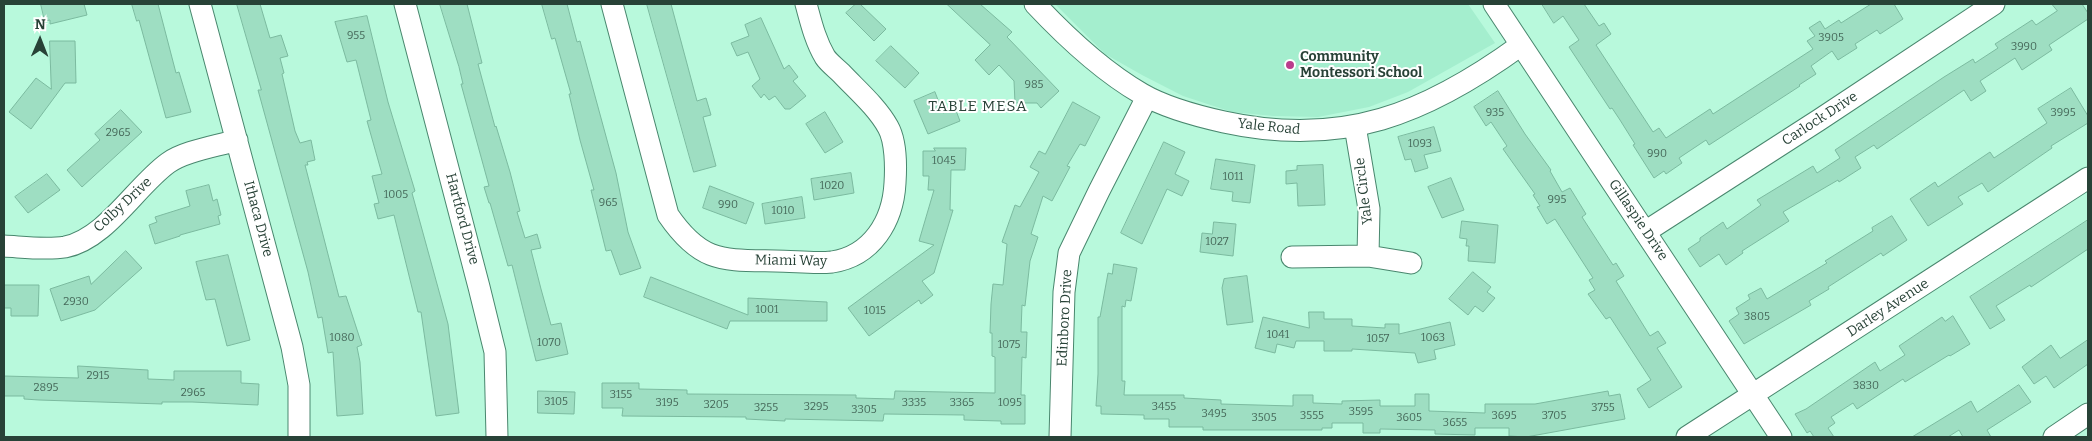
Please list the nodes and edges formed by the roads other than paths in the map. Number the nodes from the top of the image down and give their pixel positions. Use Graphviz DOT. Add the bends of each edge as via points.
graph roads {
  1 [pos="200,4"];
  2 [pos="405,4"];
  3 [pos="612,4"];
  4 [pos="806,4"];
  5 [pos="1035,4"];
  6 [pos="1494,4"];
  7 [pos="1994,4"];
  8 [pos="1522,45"];
  9 [pos="1147,97"];
  10 [pos="1355,126"];
  11 [pos="237,140"];
  12 [pos="2088,178"];
  13 [pos="1645,232"];
  14 [pos="4,246"];
  15 [pos="1368,256"];
  16 [pos="1292,257"];
  17 [pos="1410,263"];
  18 [pos="1753,396"];
  19 [pos="2088,414"];
  20 [pos="299,437"];
  21 [pos="497,437"];
  22 [pos="1060,437"];
  23 [pos="1687,437"];
  24 [pos="1781,437"];
  25 [pos="2054,437"];
  1 -- 11 [label="street, Ithaca Drive"];
  2 -- 21 [label="street, Hartford Drive" via="492,341"];
  3 -- 4 [label="street, Miami Way" via="668,215 683,236 703,252 717,258 832,262 853,256 872,243 885,225 894,197 896,166 888,128 863,96 826,58 814,36"];
  5 -- 9 [label="street, Yale Road" via="1094,60"];
  6 -- 8 [label="street, Gillaspie Drive"];
  7 -- 13 [label="street, Carlock Drive"];
  8 -- 10 [label="street, Yale Road" via="1448,92 1402,113"];
  8 -- 13 [label="street, Gillaspie Drive"];
  9 -- 10 [label="street, Yale Road" via="1199,116 1258,129 1301,132"];
  9 -- 22 [label="street, Edinboro Drive" via="1070,253 1064,292"];
  10 -- 15 [label="street, Yale Circle" via="1368,209"];
  11 -- 14 [label="street, Colby Drive" via="169,162 114,216 82,242 64,247"];
  11 -- 20 [label="street, Ithaca Drive" via="292,347 299,385"];
  12 -- 18 [label="street, Darley Avenue"];
  13 -- 18 [label="street, Gillaspie Drive"];
  15 -- 16 [label="street"];
  15 -- 17 [label="street"];
  18 -- 23 [label="street, Darley Avenue"];
  18 -- 24 [label="street, Gillaspie Drive"];
  19 -- 25 [label="street"];
}
